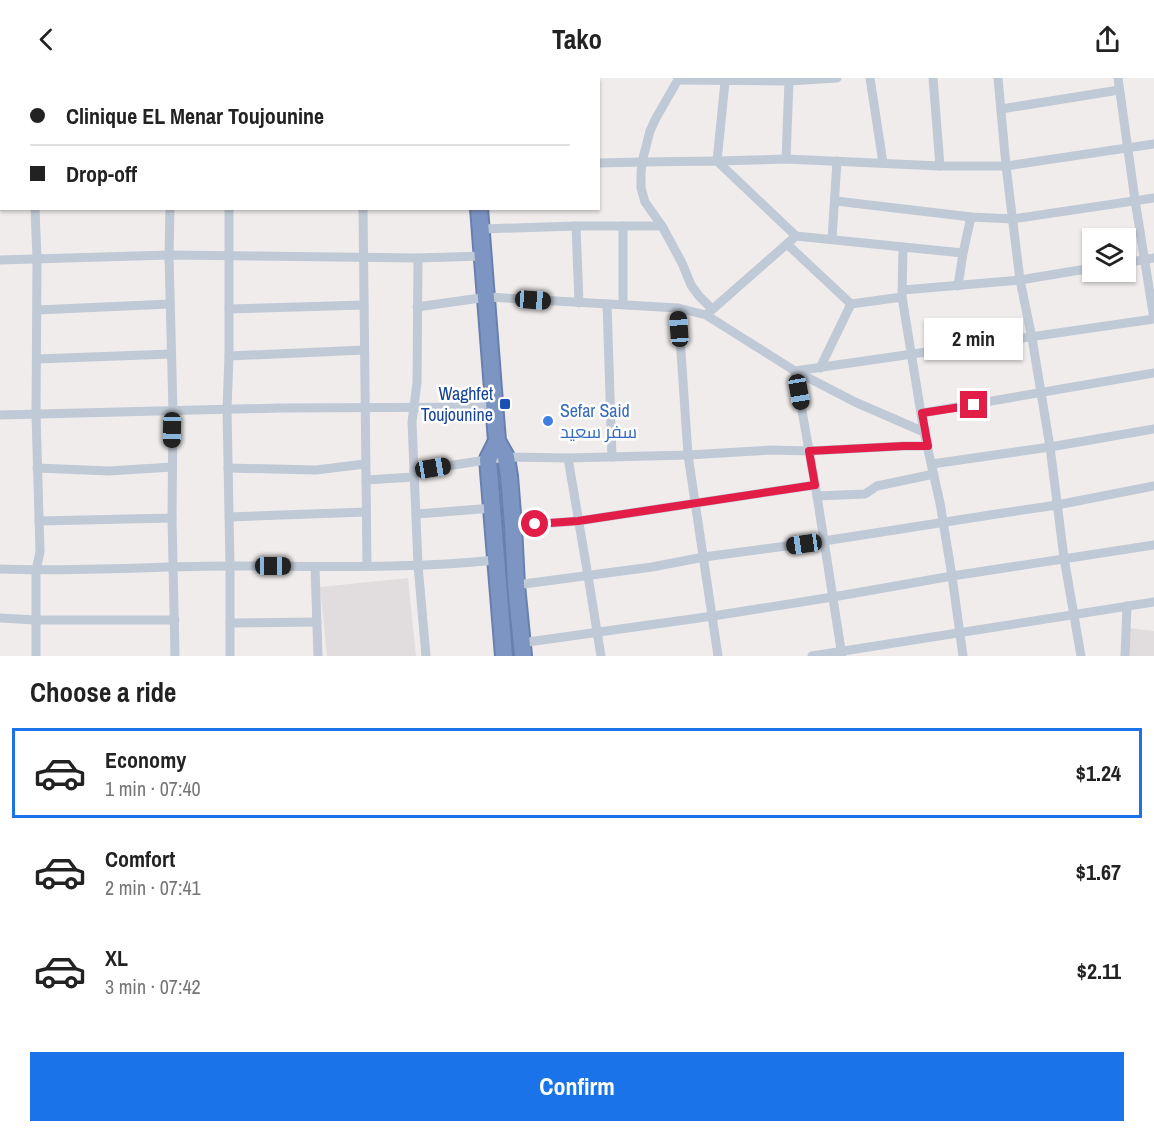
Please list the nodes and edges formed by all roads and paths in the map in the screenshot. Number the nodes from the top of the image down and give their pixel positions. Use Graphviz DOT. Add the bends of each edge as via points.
graph roads {
  1 [pos="837,78"];
  2 [pos="870,78"];
  3 [pos="933,78"];
  4 [pos="998,78"];
  5 [pos="1118,78"];
  6 [pos="679,79"];
  7 [pos="789,80"];
  8 [pos="725,82"];
  9 [pos="1119,90"];
  10 [pos="1001,109"];
  11 [pos="1154,144"];
  12 [pos="1128,147"];
  13 [pos="786,159"];
  14 [pos="717,161"];
  15 [pos="837,161"];
  16 [pos="642,162"];
  17 [pos="600,163"];
  18 [pos="883,163"];
  19 [pos="940,166"];
  20 [pos="1006,166"];
  21 [pos="1154,198"];
  22 [pos="1134,200"];
  23 [pos="836,201"];
  24 [pos="34,210"];
  25 [pos="170,210"];
  26 [pos="229,210"];
  27 [pos="363,210"];
  28 [pos="479,210"];
  29 [pos="971,217"];
  30 [pos="1013,219"];
  31 [pos="576,226"];
  32 [pos="623,226"];
  33 [pos="662,226"];
  34 [pos="482,229"];
  35 [pos="796,236"];
  36 [pos="832,239"];
  37 [pos="787,244"];
  38 [pos="903,247"];
  39 [pos="963,253"];
  40 [pos="169,255"];
  41 [pos="229,256"];
  42 [pos="483,256"];
  43 [pos="363,257"];
  44 [pos="417,258"];
  45 [pos="1154,258"];
  46 [pos="37,259"];
  47 [pos="0,260"];
  48 [pos="1143,260"];
  49 [pos="1136,261"];
  50 [pos="1082,270"];
  51 [pos="1020,280"];
  52 [pos="958,286"];
  53 [pos="903,293"];
  54 [pos="487,297"];
  55 [pos="579,303"];
  56 [pos="170,304"];
  57 [pos="607,304"];
  58 [pos="623,304"];
  59 [pos="851,304"];
  60 [pos="364,305"];
  61 [pos="417,307"];
  62 [pos="678,308"];
  63 [pos="229,309"];
  64 [pos="37,310"];
  65 [pos="709,312"];
  66 [pos="1032,338"];
  67 [pos="364,350"];
  68 [pos="171,354"];
  69 [pos="912,355"];
  70 [pos="229,356"];
  71 [pos="37,359"];
  72 [pos="820,368"];
  73 [pos="795,372"];
  74 [pos="1154,373"];
  75 [pos="1041,393"];
  76 [pos="496,407"];
  77 [pos="365,408"];
  78 [pos="413,408"];
  79 [pos="227,409"];
  80 [pos="173,411"];
  81 [pos="922,413"];
  82 [pos="36,414"];
  83 [pos="0,415"];
  84 [pos="1154,429"];
  85 [pos="924,432"];
  86 [pos="497,441"];
  87 [pos="928,446"];
  88 [pos="1050,447"];
  89 [pos="809,451"];
  90 [pos="688,454"];
  91 [pos="506,457"];
  92 [pos="612,457"];
  93 [pos="568,458"];
  94 [pos="488,459"];
  95 [pos="365,464"];
  96 [pos="172,467"];
  97 [pos="37,468"];
  98 [pos="228,468"];
  99 [pos="933,469"];
  100 [pos="414,474"];
  101 [pos="366,480"];
  102 [pos="815,485"];
  103 [pos="1154,486"];
  104 [pos="818,496"];
  105 [pos="695,502"];
  106 [pos="1057,505"];
  107 [pos="493,507"];
  108 [pos="366,512"];
  109 [pos="417,514"];
  110 [pos="229,517"];
  111 [pos="172,518"];
  112 [pos="39,520"];
  113 [pos="578,521"];
  114 [pos="942,522"];
  115 [pos="513,526"];
  116 [pos="824,541"];
  117 [pos="1154,545"];
  118 [pos="704,557"];
  119 [pos="1064,558"];
  120 [pos="496,560"];
  121 [pos="367,565"];
  122 [pos="418,565"];
  123 [pos="230,566"];
  124 [pos="173,567"];
  125 [pos="315,567"];
  126 [pos="0,569"];
  127 [pos="36,570"];
  128 [pos="588,576"];
  129 [pos="952,576"];
  130 [pos="516,585"];
  131 [pos="833,597"];
  132 [pos="1154,602"];
  133 [pos="1127,606"];
  134 [pos="1074,614"];
  135 [pos="713,616"];
  136 [pos="0,618"];
  137 [pos="35,620"];
  138 [pos="175,620"];
  139 [pos="317,622"];
  140 [pos="230,623"];
  141 [pos="959,632"];
  142 [pos="597,633"];
  143 [pos="522,650"];
  144 [pos="842,654"];
  145 [pos="36,656"];
  146 [pos="175,656"];
  147 [pos="230,656"];
  148 [pos="318,656"];
  149 [pos="426,656"];
  150 [pos="504,656"];
  151 [pos="601,656"];
  152 [pos="718,656"];
  153 [pos="812,656"];
  154 [pos="963,656"];
  155 [pos="1081,656"];
  156 [pos="1125,656"];
  1 -- 7 [label="street"];
  2 -- 18 [label="street"];
  3 -- 19 [label="street"];
  4 -- 10 [label="street"];
  5 -- 9 [label="street"];
  6 -- 8 [label="street"];
  6 -- 16 [label="street" via="650,131"];
  7 -- 8 [label="street"];
  7 -- 13 [label="street"];
  8 -- 14 [label="street"];
  9 -- 10 [label="street"];
  9 -- 12 [label="street"];
  10 -- 20 [label="street"];
  11 -- 12 [label="street"];
  12 -- 20 [label="street"];
  12 -- 22 [label="street"];
  13 -- 14 [label="street"];
  13 -- 15 [label="street"];
  14 -- 16 [label="street"];
  14 -- 35 [label="street"];
  15 -- 18 [label="street"];
  15 -- 23 [label="street"];
  16 -- 17 [label="street"];
  16 -- 33 [label="street" via="645,202"];
  18 -- 19 [label="street"];
  19 -- 20 [label="street"];
  20 -- 30 [label="street"];
  21 -- 22 [label="street"];
  22 -- 30 [label="street"];
  22 -- 48 [label="street"];
  23 -- 29 [label="street"];
  23 -- 36 [label="street"];
  24 -- 46 [label="street"];
  25 -- 40 [label="street"];
  26 -- 41 [label="street"];
  27 -- 43 [label="street"];
  28 -- 34 [label="highway"];
  29 -- 30 [label="street"];
  29 -- 39 [label="street"];
  30 -- 51 [label="street"];
  31 -- 32 [label="street"];
  31 -- 34 [label="street"];
  31 -- 55 [label="street"];
  32 -- 33 [label="street"];
  32 -- 58 [label="street"];
  33 -- 65 [label="street"];
  34 -- 42 [label="highway"];
  35 -- 36 [label="street"];
  35 -- 37 [label="street"];
  36 -- 38 [label="street"];
  37 -- 59 [label="street"];
  37 -- 65 [label="street"];
  38 -- 39 [label="street"];
  38 -- 53 [label="street"];
  39 -- 52 [label="street"];
  40 -- 41 [label="street"];
  40 -- 46 [label="street"];
  40 -- 56 [label="street"];
  41 -- 43 [label="street"];
  41 -- 63 [label="street"];
  42 -- 44 [label="street"];
  42 -- 54 [label="highway"];
  43 -- 44 [label="street"];
  43 -- 60 [label="street"];
  44 -- 61 [label="street"];
  45 -- 48 [label="street"];
  46 -- 47 [label="street"];
  46 -- 64 [label="street"];
  48 -- 49 [label="street"];
  48 -- 66 [label="street" via="1154,319"];
  50 -- 51 [label="street"];
  51 -- 52 [label="street"];
  51 -- 66 [label="street"];
  52 -- 53 [label="street"];
  53 -- 59 [label="street"];
  53 -- 69 [label="street"];
  54 -- 55 [label="street"];
  54 -- 61 [label="street"];
  54 -- 76 [label="highway"];
  55 -- 57 [label="street"];
  56 -- 64 [label="street"];
  56 -- 68 [label="street"];
  57 -- 58 [label="street"];
  57 -- 92 [label="street"];
  58 -- 62 [label="street"];
  59 -- 72 [label="street"];
  60 -- 63 [label="street"];
  60 -- 67 [label="street"];
  61 -- 78 [label="street" via="417,383"];
  62 -- 65 [label="street"];
  62 -- 90 [label="street"];
  63 -- 70 [label="street"];
  64 -- 71 [label="street"];
  65 -- 73 [label="street"];
  66 -- 69 [label="street"];
  66 -- 75 [label="street"];
  67 -- 70 [label="street"];
  67 -- 77 [label="street"];
  68 -- 71 [label="street"];
  68 -- 80 [label="street"];
  69 -- 72 [label="street"];
  69 -- 81 [label="street"];
  70 -- 79 [label="street"];
  71 -- 82 [label="street"];
  72 -- 73 [label="street"];
  73 -- 85 [label="street"];
  73 -- 89 [label="street"];
  74 -- 75 [label="street"];
  75 -- 81 [label="street"];
  75 -- 88 [label="street"];
  76 -- 78 [label="street"];
  76 -- 86 [label="highway"];
  77 -- 78 [label="street"];
  77 -- 79 [label="street"];
  77 -- 95 [label="street"];
  78 -- 100 [label="street"];
  79 -- 80 [label="street"];
  79 -- 98 [label="street"];
  80 -- 82 [label="street"];
  80 -- 96 [label="street"];
  81 -- 85 [label="street"];
  82 -- 83 [label="street"];
  82 -- 97 [label="street"];
  84 -- 88 [label="street"];
  85 -- 87 [label="street"];
  86 -- 91 [label="highway"];
  86 -- 94 [label="highway"];
  87 -- 89 [label="street"];
  87 -- 99 [label="street"];
  88 -- 99 [label="street"];
  88 -- 106 [label="street"];
  89 -- 90 [label="street"];
  89 -- 102 [label="street"];
  90 -- 92 [label="street"];
  90 -- 105 [label="street"];
  91 -- 93 [label="street"];
  91 -- 94 [label="street"];
  91 -- 115 [label="highway"];
  92 -- 93 [label="street"];
  93 -- 113 [label="street"];
  94 -- 100 [label="street"];
  94 -- 107 [label="highway"];
  95 -- 98 [label="street" via="316,470"];
  95 -- 101 [label="street"];
  96 -- 97 [label="street" via="109,471"];
  96 -- 111 [label="street"];
  97 -- 112 [label="street"];
  98 -- 110 [label="street"];
  99 -- 104 [label="street" via="877,486 865,494"];
  99 -- 114 [label="street"];
  100 -- 101 [label="street"];
  100 -- 109 [label="street"];
  101 -- 108 [label="street"];
  102 -- 104 [label="street"];
  102 -- 105 [label="street"];
  103 -- 106 [label="street"];
  104 -- 116 [label="street"];
  105 -- 113 [label="street"];
  105 -- 118 [label="street"];
  106 -- 114 [label="street"];
  106 -- 119 [label="street"];
  107 -- 109 [label="street"];
  107 -- 120 [label="highway"];
  108 -- 110 [label="street"];
  108 -- 121 [label="street"];
  109 -- 122 [label="street"];
  110 -- 123 [label="street"];
  111 -- 112 [label="street"];
  111 -- 124 [label="street"];
  112 -- 127 [label="street"];
  113 -- 115 [label="street"];
  113 -- 128 [label="street"];
  114 -- 116 [label="street"];
  114 -- 129 [label="street"];
  115 -- 130 [label="highway"];
  116 -- 118 [label="street"];
  116 -- 131 [label="street"];
  117 -- 119 [label="street"];
  118 -- 128 [label="street"];
  118 -- 135 [label="street"];
  119 -- 129 [label="street"];
  119 -- 134 [label="street"];
  120 -- 122 [label="street"];
  120 -- 150 [label="highway"];
  121 -- 122 [label="street"];
  121 -- 125 [label="street"];
  122 -- 149 [label="street"];
  123 -- 124 [label="street"];
  123 -- 125 [label="street"];
  123 -- 140 [label="street"];
  124 -- 127 [label="street"];
  124 -- 138 [label="street"];
  125 -- 139 [label="street"];
  126 -- 127 [label="street"];
  127 -- 137 [label="street"];
  128 -- 130 [label="street"];
  128 -- 142 [label="street"];
  129 -- 131 [label="street"];
  129 -- 141 [label="street"];
  130 -- 143 [label="highway"];
  131 -- 135 [label="street"];
  131 -- 144 [label="street"];
  132 -- 133 [label="street"];
  133 -- 134 [label="street"];
  133 -- 156 [label="street"];
  134 -- 141 [label="street"];
  134 -- 155 [label="street"];
  135 -- 142 [label="street"];
  135 -- 152 [label="street"];
  136 -- 137 [label="street"];
  137 -- 138 [label="street"];
  137 -- 145 [label="street"];
  138 -- 146 [label="street"];
  139 -- 140 [label="street"];
  139 -- 148 [label="street"];
  140 -- 147 [label="street"];
  141 -- 144 [label="street"];
  141 -- 154 [label="street"];
  142 -- 143 [label="street"];
  142 -- 151 [label="street"];
  144 -- 153 [label="street"];
}
